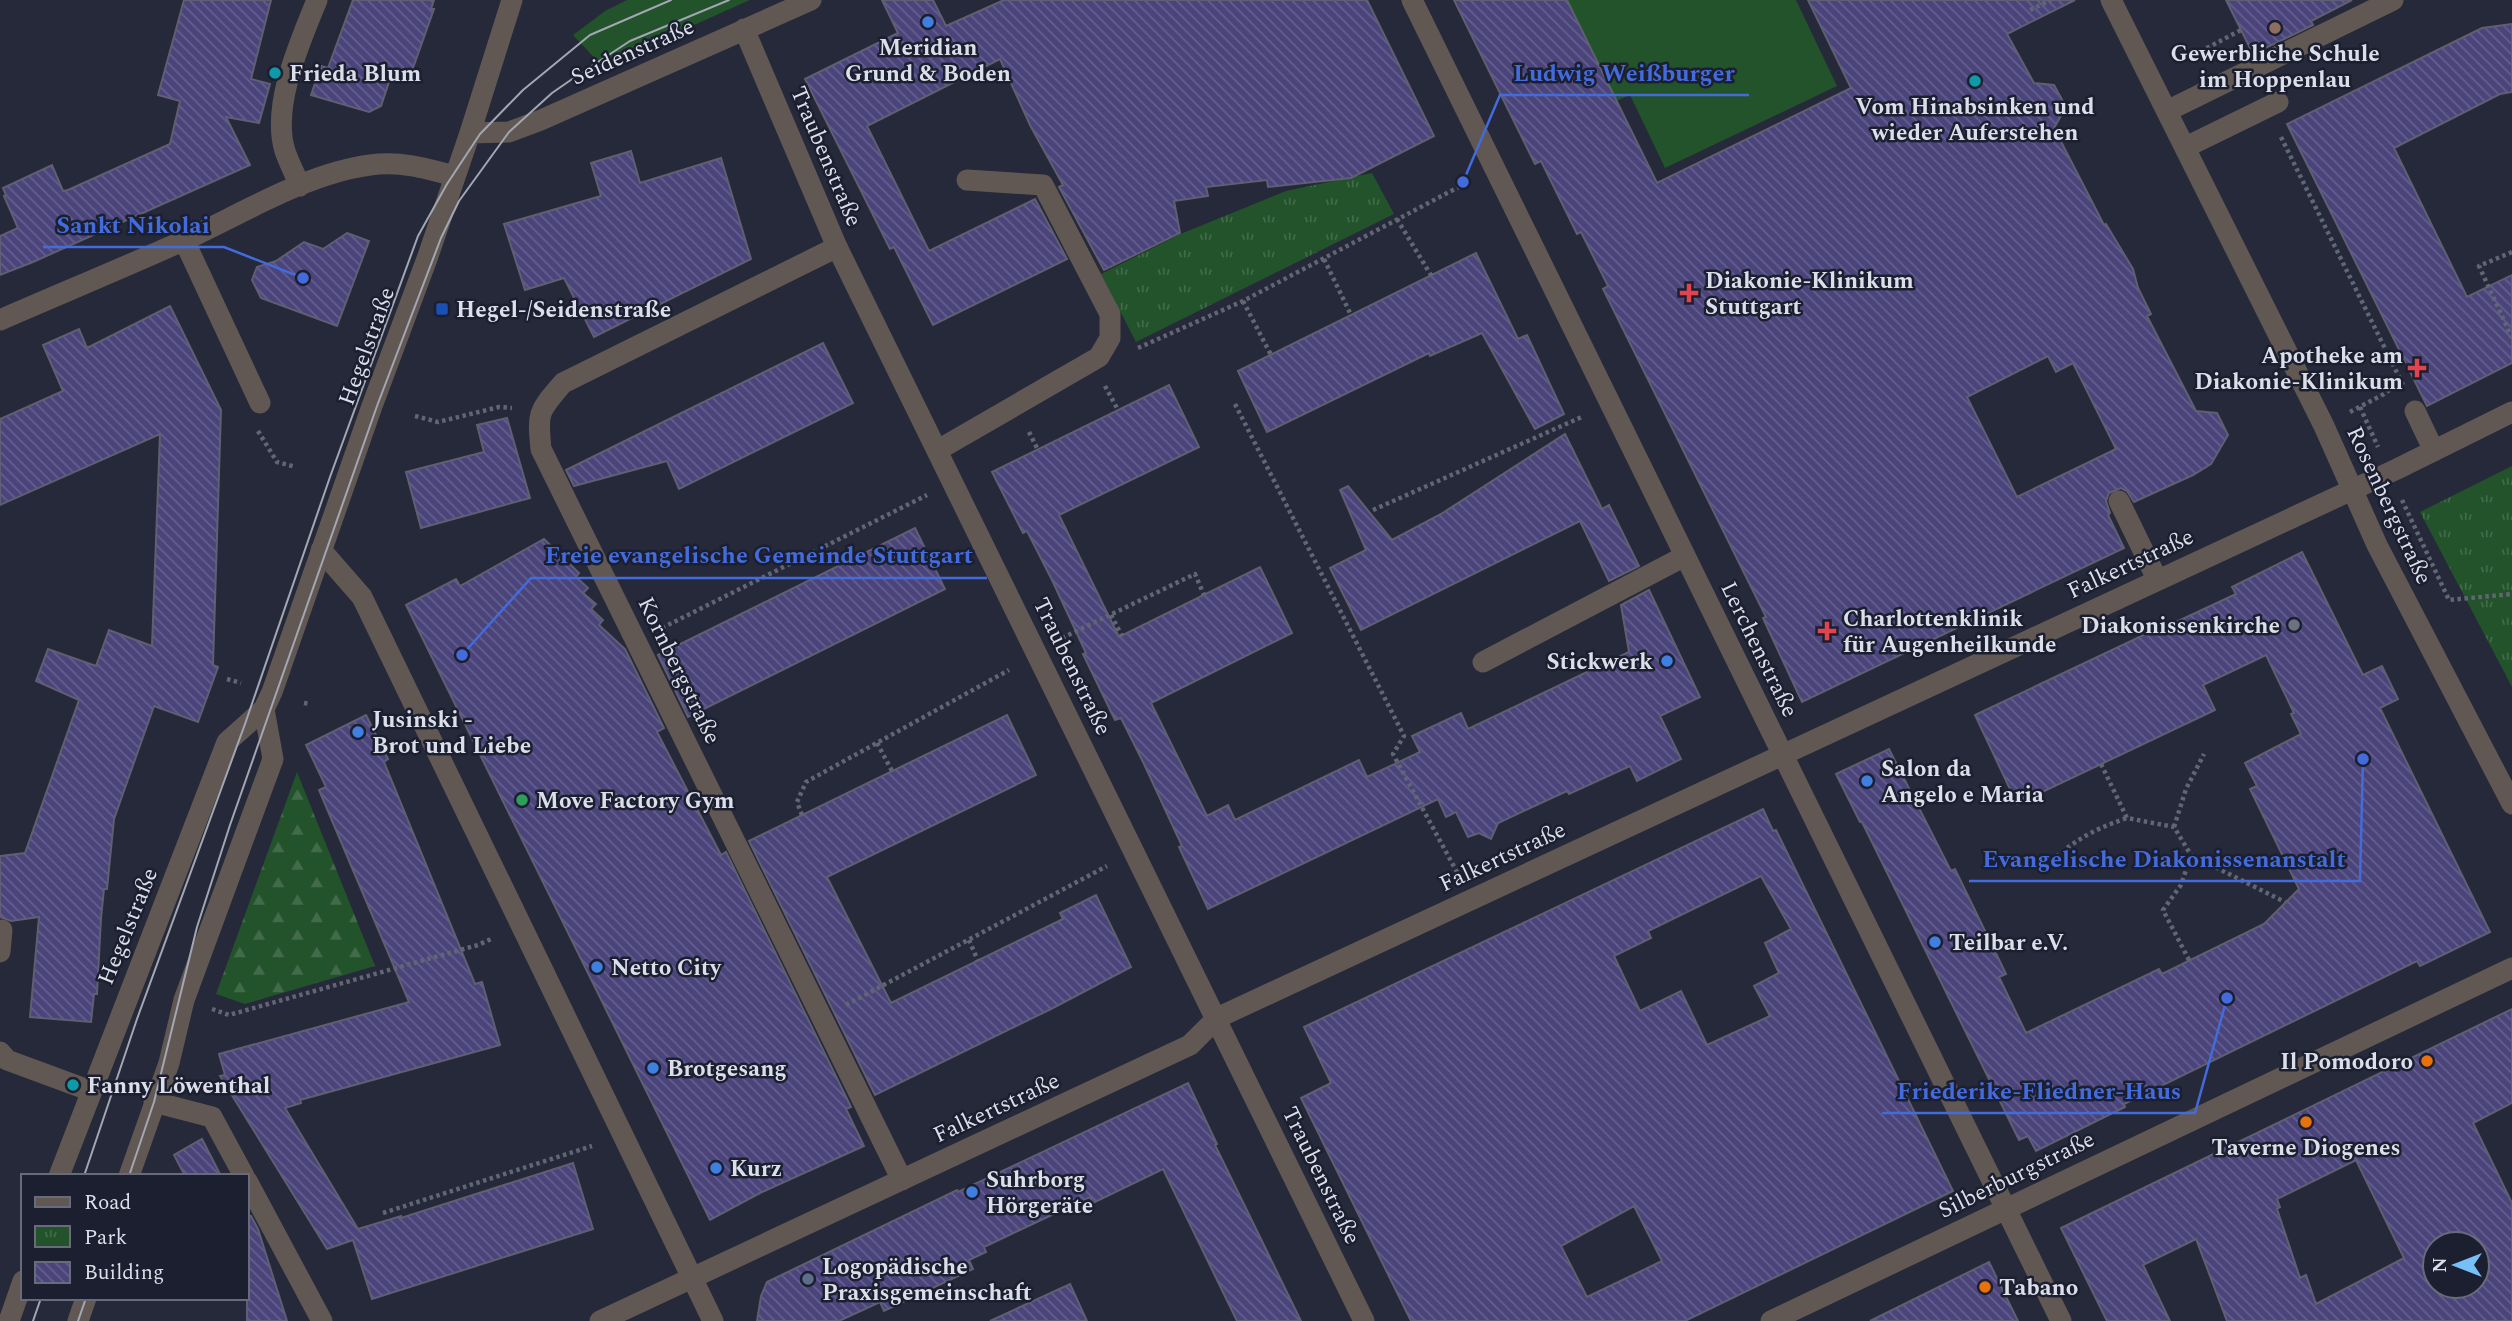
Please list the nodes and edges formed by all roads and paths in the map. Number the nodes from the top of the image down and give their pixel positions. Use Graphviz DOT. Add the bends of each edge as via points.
graph roads {
  1 [pos="317,0"];
  2 [pos="512,0"];
  3 [pos="811,0"];
  4 [pos="1412,0"];
  5 [pos="2051,0"];
  6 [pos="2111,0"];
  7 [pos="2393,0"];
  8 [pos="2030,10"];
  9 [pos="744,29"];
  10 [pos="2241,30"];
  11 [pos="2188,58"];
  12 [pos="2278,102"];
  13 [pos="2168,111"];
  14 [pos="470,133"];
  15 [pos="2281,137"];
  16 [pos="2186,147"];
  17 [pos="1494,170"];
  18 [pos="454,176"];
  19 [pos="967,180"];
  20 [pos="300,186"];
  21 [pos="1397,219"];
  22 [pos="184,240"];
  23 [pos="837,247"];
  24 [pos="2512,252"];
  25 [pos="1324,259"];
  26 [pos="1432,277"];
  27 [pos="1243,302"];
  28 [pos="1352,315"];
  29 [pos="0,320"];
  30 [pos="2512,338"];
  31 [pos="1270,355"];
  32 [pos="1099,357"];
  33 [pos="2401,381"];
  34 [pos="2405,389"];
  35 [pos="260,403"];
  36 [pos="1235,404"];
  37 [pos="1610,405"];
  38 [pos="499,407"];
  39 [pos="2360,407"];
  40 [pos="2415,411"];
  41 [pos="2512,412"];
  42 [pos="415,416"];
  43 [pos="2324,426"];
  44 [pos="2371,431"];
  45 [pos="938,450"];
  46 [pos="2434,451"];
  47 [pos="296,467"];
  48 [pos="2352,489"];
  49 [pos="922,498"];
  50 [pos="2402,499"];
  51 [pos="2119,501"];
  52 [pos="1373,510"];
  53 [pos="321,550"];
  54 [pos="1685,556"];
  55 [pos="2157,579"];
  56 [pos="2512,594"];
  57 [pos="1204,595"];
  58 [pos="1111,615"];
  59 [pos="1122,636"];
  60 [pos="636,641"];
  61 [pos="1036,651"];
  62 [pos="1483,662"];
  63 [pos="1009,670"];
  64 [pos="227,678"];
  65 [pos="241,683"];
  66 [pos="264,709"];
  67 [pos="877,743"];
  68 [pos="2204,754"];
  69 [pos="1783,755"];
  70 [pos="2101,764"];
  71 [pos="892,771"];
  72 [pos="2512,804"];
  73 [pos="802,816"];
  74 [pos="2127,818"];
  75 [pos="2174,827"];
  76 [pos="2191,855"];
  77 [pos="1108,866"];
  78 [pos="2040,870"];
  79 [pos="1471,899"];
  80 [pos="2286,902"];
  81 [pos="2,930"];
  82 [pos="491,939"];
  83 [pos="969,940"];
  84 [pos="0,952"];
  85 [pos="2189,960"];
  86 [pos="978,961"];
  87 [pos="2512,968"];
  88 [pos="204,1006"];
  89 [pos="822,1018"];
  90 [pos="1217,1018"];
  91 [pos="0,1052"];
  92 [pos="91,1091"];
  93 [pos="155,1102"];
  94 [pos="592,1146"];
  95 [pos="60,1174"];
  96 [pos="130,1174"];
  97 [pos="243,1174"];
  98 [pos="902,1181"];
  99 [pos="248,1183"];
  100 [pos="2006,1208"];
  101 [pos="383,1213"];
  102 [pos="691,1278"];
  103 [pos="21,1287"];
  104 [pos="85,1300"];
  105 [pos="9,1321"];
  106 [pos="78,1321"];
  107 [pos="323,1321"];
  108 [pos="600,1321"];
  109 [pos="713,1321"];
  110 [pos="1364,1321"];
  111 [pos="1771,1321"];
  112 [pos="2061,1321"];
  1 -- 20 [label="street" via="285,91 281,122 284,150"];
  2 -- 14 [label="street, Hegelstraße"];
  3 -- 9 [label="street, Seidenstraße"];
  4 -- 17 [label="street, Lerchenstraße"];
  5 -- 8 [label="path"];
  6 -- 13 [label="street, Rosenbergstraße"];
  7 -- 13 [label="street"];
  9 -- 14 [label="street, Seidenstraße" via="541,120 509,132"];
  9 -- 23 [label="street, Traubenstraße"];
  10 -- 11 [label="path"];
  12 -- 16 [label="street"];
  13 -- 16 [label="street, Rosenbergstraße"];
  14 -- 18 [label="street, Hegelstraße"];
  15 -- 33 [label="path"];
  16 -- 43 [label="street, Rosenbergstraße"];
  17 -- 21 [label="path"];
  17 -- 37 [label="street, Lerchenstraße"];
  18 -- 20 [label="street" via="409,163 371,165 341,170"];
  18 -- 53 [label="street, Hegelstraße"];
  19 -- 32 [label="street" via="1043,184 1110,314 1110,338"];
  20 -- 22 [label="street"];
  21 -- 25 [label="path"];
  21 -- 26 [label="path"];
  22 -- 29 [label="street"];
  22 -- 35 [label="street"];
  23 -- 45 [label="street, Traubenstraße"];
  23 -- 60 [label="street, Kornbergstraße" via="563,383 541,408 541,449"];
  24 -- 30 [label="path" via="2479,266"];
  25 -- 27 [label="path"];
  25 -- 28 [label="path"];
  27 -- 31 [label="path"];
  27 -- 32 [label="path" via="1146,346"];
  32 -- 45 [label="street"];
  33 -- 34 [label="path"];
  33 -- 39 [label="path"];
  35 -- 47 [label="path" via="246,411 277,462"];
  36 -- 79 [label="path" via="1404,736 1393,754"];
  37 -- 52 [label="path"];
  37 -- 54 [label="street, Lerchenstraße"];
  38 -- 42 [label="path" via="438,422"];
  39 -- 43 [label="path"];
  39 -- 44 [label="path"];
  40 -- 46 [label="street"];
  41 -- 46 [label="street, Falkertstraße"];
  43 -- 48 [label="street, Rosenbergstraße"];
  45 -- 61 [label="street, Traubenstraße"];
  46 -- 48 [label="street, Falkertstraße"];
  48 -- 55 [label="street, Falkertstraße"];
  48 -- 72 [label="street, Rosenbergstraße" via="2383,558"];
  49 -- 60 [label="path"];
  50 -- 56 [label="path" via="2449,600"];
  51 -- 55 [label="street"];
  53 -- 66 [label="street, Hegelstraße"];
  53 -- 102 [label="street" via="362,597"];
  54 -- 62 [label="street"];
  54 -- 69 [label="street, Lerchenstraße"];
  55 -- 69 [label="street, Falkertstraße"];
  57 -- 58 [label="path" via="1195,574"];
  58 -- 59 [label="path"];
  58 -- 61 [label="path"];
  60 -- 89 [label="street, Kornbergstraße"];
  61 -- 90 [label="street, Traubenstraße"];
  63 -- 67 [label="path"];
  64 -- 65 [label="path"];
  66 -- 92 [label="street, Hegelstraße" via="227,742"];
  66 -- 93 [label="street" via="273,760 184,1000"];
  67 -- 71 [label="path"];
  67 -- 73 [label="path" via="806,782 797,802"];
  68 -- 75 [label="path"];
  69 -- 79 [label="street, Falkertstraße"];
  69 -- 100 [label="street, Lerchenstraße"];
  70 -- 74 [label="path"];
  74 -- 75 [label="path"];
  74 -- 78 [label="path" via="2098,827"];
  75 -- 76 [label="path"];
  76 -- 80 [label="path"];
  76 -- 85 [label="path" via="2181,885 2163,910"];
  77 -- 83 [label="path"];
  79 -- 90 [label="street, Falkertstraße"];
  81 -- 84 [label="street"];
  82 -- 88 [label="path" via="229,1015"];
  83 -- 86 [label="path"];
  83 -- 89 [label="path"];
  87 -- 100 [label="street, Silberburgstraße"];
  89 -- 98 [label="street, Kornbergstraße"];
  90 -- 98 [label="street, Falkertstraße" via="1189,1045"];
  90 -- 110 [label="street, Traubenstraße"];
  91 -- 92 [label="street" via="7,1060"];
  92 -- 95 [label="street, Hegelstraße"];
  93 -- 96 [label="street"];
  93 -- 97 [label="street" via="212,1117"];
  94 -- 101 [label="path"];
  98 -- 102 [label="street, Falkertstraße"];
  99 -- 107 [label="street"];
  100 -- 111 [label="street, Silberburgstraße"];
  100 -- 112 [label="street, Lerchenstraße"];
  102 -- 108 [label="street, Falkertstraße"];
  102 -- 109 [label="street"];
  103 -- 105 [label="street"];
  104 -- 106 [label="street"];
}
